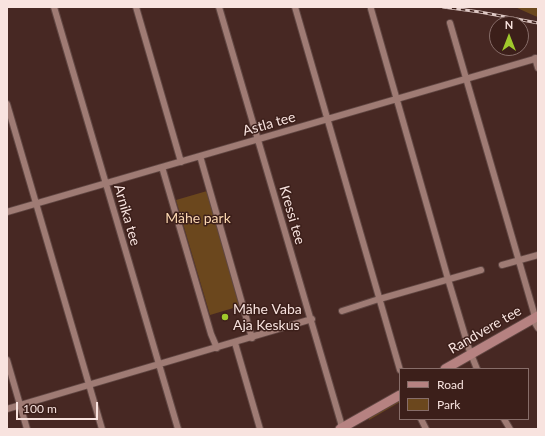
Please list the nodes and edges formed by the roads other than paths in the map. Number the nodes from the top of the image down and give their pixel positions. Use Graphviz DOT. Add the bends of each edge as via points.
graph roads {
  1 [pos="54,7"];
  2 [pos="136,7"];
  3 [pos="219,7"];
  4 [pos="295,7"];
  5 [pos="371,9"];
  6 [pos="450,23"];
  7 [pos="537,58"];
  8 [pos="538,68"];
  9 [pos="466,79"];
  10 [pos="396,99"];
  11 [pos="7,104"];
  12 [pos="327,120"];
  13 [pos="258,139"];
  14 [pos="200,156"];
  15 [pos="181,162"];
  16 [pos="162,167"];
  17 [pos="106,183"];
  18 [pos="36,204"];
  19 [pos="7,212"];
  20 [pos="538,255"];
  21 [pos="519,260"];
  22 [pos="502,265"];
  23 [pos="481,270"];
  24 [pos="448,279"];
  25 [pos="381,298"];
  26 [pos="342,311"];
  27 [pos="536,317"];
  28 [pos="312,320"];
  29 [pos="538,328"];
  30 [pos="252,338"];
  31 [pos="234,343"];
  32 [pos="217,348"];
  33 [pos="471,354"];
  34 [pos="7,360"];
  35 [pos="159,364"];
  36 [pos="399,368"];
  37 [pos="447,368"];
  38 [pos="477,368"];
  39 [pos="89,385"];
  40 [pos="399,396"];
  41 [pos="20,405"];
  42 [pos="7,409"];
  43 [pos="422,420"];
  44 [pos="505,420"];
  45 [pos="27,429"];
  46 [pos="102,429"];
  47 [pos="178,429"];
  48 [pos="260,429"];
  49 [pos="341,429"];
  50 [pos="426,429"];
  51 [pos="510,429"];
  1 -- 17 [label="street, Arnika tee"];
  2 -- 15 [label="street"];
  3 -- 13 [label="street, Kressi tee"];
  4 -- 12 [label="street"];
  5 -- 10 [label="street"];
  6 -- 9 [label="street"];
  7 -- 8 [label="street"];
  7 -- 9 [label="street, Astla tee"];
  9 -- 10 [label="street, Astla tee"];
  9 -- 21 [label="street"];
  10 -- 12 [label="street, Astla tee"];
  10 -- 24 [label="street"];
  11 -- 18 [label="street"];
  12 -- 13 [label="street, Astla tee"];
  12 -- 25 [label="street"];
  13 -- 14 [label="street, Astla tee"];
  13 -- 28 [label="street, Kressi tee"];
  14 -- 15 [label="street, Astla tee"];
  14 -- 30 [label="street"];
  15 -- 16 [label="street, Astla tee"];
  16 -- 17 [label="street, Astla tee"];
  16 -- 32 [label="street"];
  17 -- 18 [label="street, Astla tee"];
  17 -- 35 [label="street, Arnika tee"];
  18 -- 19 [label="street, Astla tee"];
  18 -- 39 [label="street"];
  20 -- 21 [label="street"];
  21 -- 22 [label="street"];
  21 -- 27 [label="street"];
  23 -- 24 [label="street"];
  24 -- 25 [label="street"];
  24 -- 33 [label="street"];
  25 -- 26 [label="street"];
  25 -- 36 [label="street"];
  27 -- 29 [label="street"];
  27 -- 33 [label="main road, Randvere tee"];
  28 -- 30 [label="street"];
  28 -- 49 [label="street, Kressi tee"];
  30 -- 31 [label="street"];
  31 -- 32 [label="street"];
  31 -- 48 [label="street"];
  32 -- 35 [label="street"];
  33 -- 37 [label="main road, Randvere tee"];
  33 -- 38 [label="street"];
  34 -- 41 [label="street"];
  35 -- 39 [label="street"];
  35 -- 47 [label="street, Arnika tee"];
  39 -- 41 [label="street"];
  39 -- 46 [label="street"];
  40 -- 49 [label="main road"];
  41 -- 42 [label="street"];
  41 -- 45 [label="street"];
  43 -- 50 [label="street"];
  44 -- 51 [label="street"];
}
